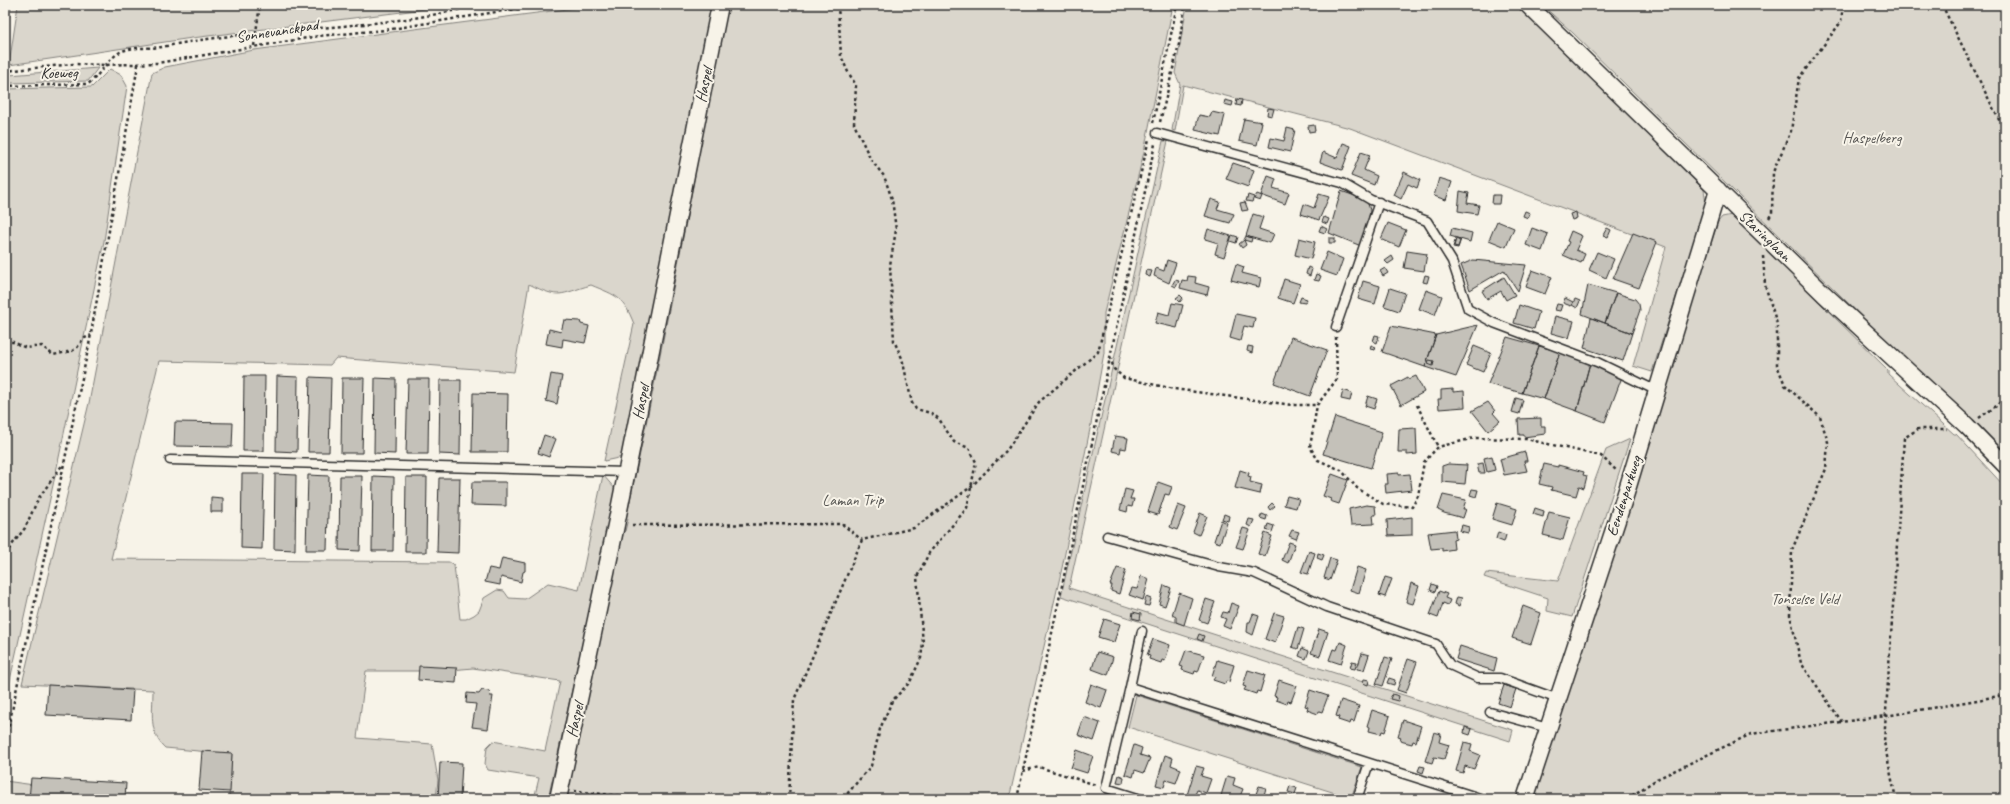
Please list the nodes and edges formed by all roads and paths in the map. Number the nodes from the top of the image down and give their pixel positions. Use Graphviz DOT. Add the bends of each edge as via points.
graph roads {
  1 [pos="10,5"];
  2 [pos="260,5"];
  3 [pos="478,5"];
  4 [pos="514,5"];
  5 [pos="567,5"];
  6 [pos="720,5"];
  7 [pos="838,5"];
  8 [pos="1177,5"];
  9 [pos="1185,5"];
  10 [pos="1528,5"];
  11 [pos="1843,5"];
  12 [pos="1942,5"];
  13 [pos="515,9"];
  14 [pos="256,32"];
  15 [pos="5,40"];
  16 [pos="254,46"];
  17 [pos="159,48"];
  18 [pos="157,63"];
  19 [pos="105,65"];
  20 [pos="138,65"];
  21 [pos="5,70"];
  22 [pos="5,86"];
  23 [pos="1153,131"];
  24 [pos="2005,132"];
  25 [pos="1718,190"];
  26 [pos="1379,202"];
  27 [pos="1762,233"];
  28 [pos="1336,327"];
  29 [pos="91,335"];
  30 [pos="5,342"];
  31 [pos="1110,356"];
  32 [pos="1657,391"];
  33 [pos="2005,400"];
  34 [pos="1317,405"];
  35 [pos="1417,405"];
  36 [pos="1967,426"];
  37 [pos="1438,447"];
  38 [pos="170,460"];
  39 [pos="64,464"];
  40 [pos="2005,465"];
  41 [pos="627,472"];
  42 [pos="1629,482"];
  43 [pos="971,487"];
  44 [pos="616,525"];
  45 [pos="1107,536"];
  46 [pos="862,540"];
  47 [pos="5,554"];
  48 [pos="1142,630"];
  49 [pos="1130,687"];
  50 [pos="2005,695"];
  51 [pos="1558,699"];
  52 [pos="1490,712"];
  53 [pos="1886,716"];
  54 [pos="1842,722"];
  55 [pos="1548,728"];
  56 [pos="5,744"];
  57 [pos="1369,764"];
  58 [pos="1022,771"];
  59 [pos="1106,788"];
  60 [pos="559,794"];
  61 [pos="648,799"];
  62 [pos="788,799"];
  63 [pos="848,799"];
  64 [pos="1017,799"];
  65 [pos="1141,799"];
  66 [pos="1357,799"];
  67 [pos="1483,799"];
  68 [pos="1525,799"];
  69 [pos="1627,799"];
  70 [pos="1896,799"];
  1 -- 15 [label="path"];
  2 -- 14 [label="path"];
  3 -- 14 [label="path, Sonnevanckpad" via="456,11 355,25"];
  4 -- 13 [label="path"];
  5 -- 13 [label="path, Sonnevanckpad"];
  6 -- 41 [label="street, Haspel"];
  7 -- 43 [label="path" via="841,56 856,85 854,124 871,160 884,176 892,199 896,230 890,265 894,341 902,358 912,403 916,409 931,413 954,442 969,448 973,453 976,462"];
  8 -- 23 [label="path"];
  9 -- 23 [label="path" via="1179,44"];
  10 -- 25 [label="street, Staringlaan"];
  11 -- 27 [label="path" via="1841,22 1799,78 1792,131 1773,172 1772,213"];
  12 -- 24 [label="path"];
  13 -- 16 [label="path, Sonnevanckpad" via="385,30 319,36"];
  14 -- 16 [label="path"];
  14 -- 17 [label="path, Sonnevanckpad"];
  16 -- 18 [label="path, Sonnevanckpad"];
  17 -- 19 [label="path, Koeweg" via="126,50"];
  18 -- 20 [label="path, Koeweg"];
  19 -- 20 [label="path, Koeweg"];
  19 -- 21 [label="path, Koeweg" via="72,64"];
  19 -- 22 [label="path, Koeweg" via="88,84"];
  20 -- 29 [label="path"];
  23 -- 26 [label="lane" via="1342,183"];
  23 -- 31 [label="path" via="1125,291"];
  23 -- 43 [label="path" via="1098,352 1039,402 1007,450"];
  25 -- 27 [label="street, Staringlaan"];
  25 -- 32 [label="street, Eendenparkweg"];
  26 -- 28 [label="lane"];
  26 -- 32 [label="lane" via="1427,222 1452,261 1468,309 1494,323 1597,362"];
  27 -- 36 [label="street, Staringlaan"];
  27 -- 54 [label="path" via="1765,285 1777,324 1777,365 1786,385 1820,417 1828,442 1826,469 1792,550 1790,615 1801,663"];
  28 -- 34 [label="path" via="1337,379"];
  29 -- 30 [label="path" via="83,339 77,348 53,355 42,346 26,348 13,342"];
  29 -- 39 [label="path"];
  31 -- 34 [label="path" via="1114,369 1124,378 1174,389 1292,406"];
  31 -- 58 [label="path"];
  32 -- 42 [label="street, Eendenparkweg"];
  33 -- 36 [label="path"];
  34 -- 37 [label="path" via="1310,447 1318,460 1341,470 1357,488 1383,504 1412,507 1418,496 1424,462"];
  35 -- 37 [label="path"];
  36 -- 40 [label="street, Staringlaan"];
  36 -- 53 [label="path" via="1958,429 1918,429 1904,438"];
  37 -- 42 [label="path" via="1474,438 1526,439 1600,456"];
  38 -- 41 [label="lane"];
  39 -- 47 [label="path" via="38,499 25,528"];
  39 -- 56 [label="path"];
  41 -- 44 [label="street, Haspel"];
  42 -- 51 [label="street, Eendenparkweg"];
  43 -- 46 [label="path" via="914,528"];
  43 -- 63 [label="path" via="967,508 929,553 917,577 923,643 921,658 910,682 892,701 880,729 871,766 847,794"];
  44 -- 46 [label="path" via="842,524"];
  44 -- 60 [label="street, Haspel"];
  45 -- 51 [label="lane" via="1190,560 1254,573 1327,607 1436,644 1450,665 1478,678 1500,678"];
  46 -- 62 [label="path" via="794,700"];
  48 -- 49 [label="lane"];
  49 -- 57 [label="lane"];
  49 -- 59 [label="lane"];
  50 -- 53 [label="path"];
  51 -- 55 [label="street, Eendenparkweg"];
  52 -- 55 [label="lane"];
  53 -- 54 [label="path"];
  53 -- 70 [label="path" via="1884,742"];
  54 -- 69 [label="path" via="1751,734 1657,779"];
  55 -- 68 [label="street, Eendenparkweg"];
  57 -- 66 [label="lane"];
  57 -- 67 [label="lane"];
  58 -- 59 [label="path" via="1039,767"];
  58 -- 64 [label="path"];
  59 -- 65 [label="lane"];
  60 -- 61 [label="path"];
}
